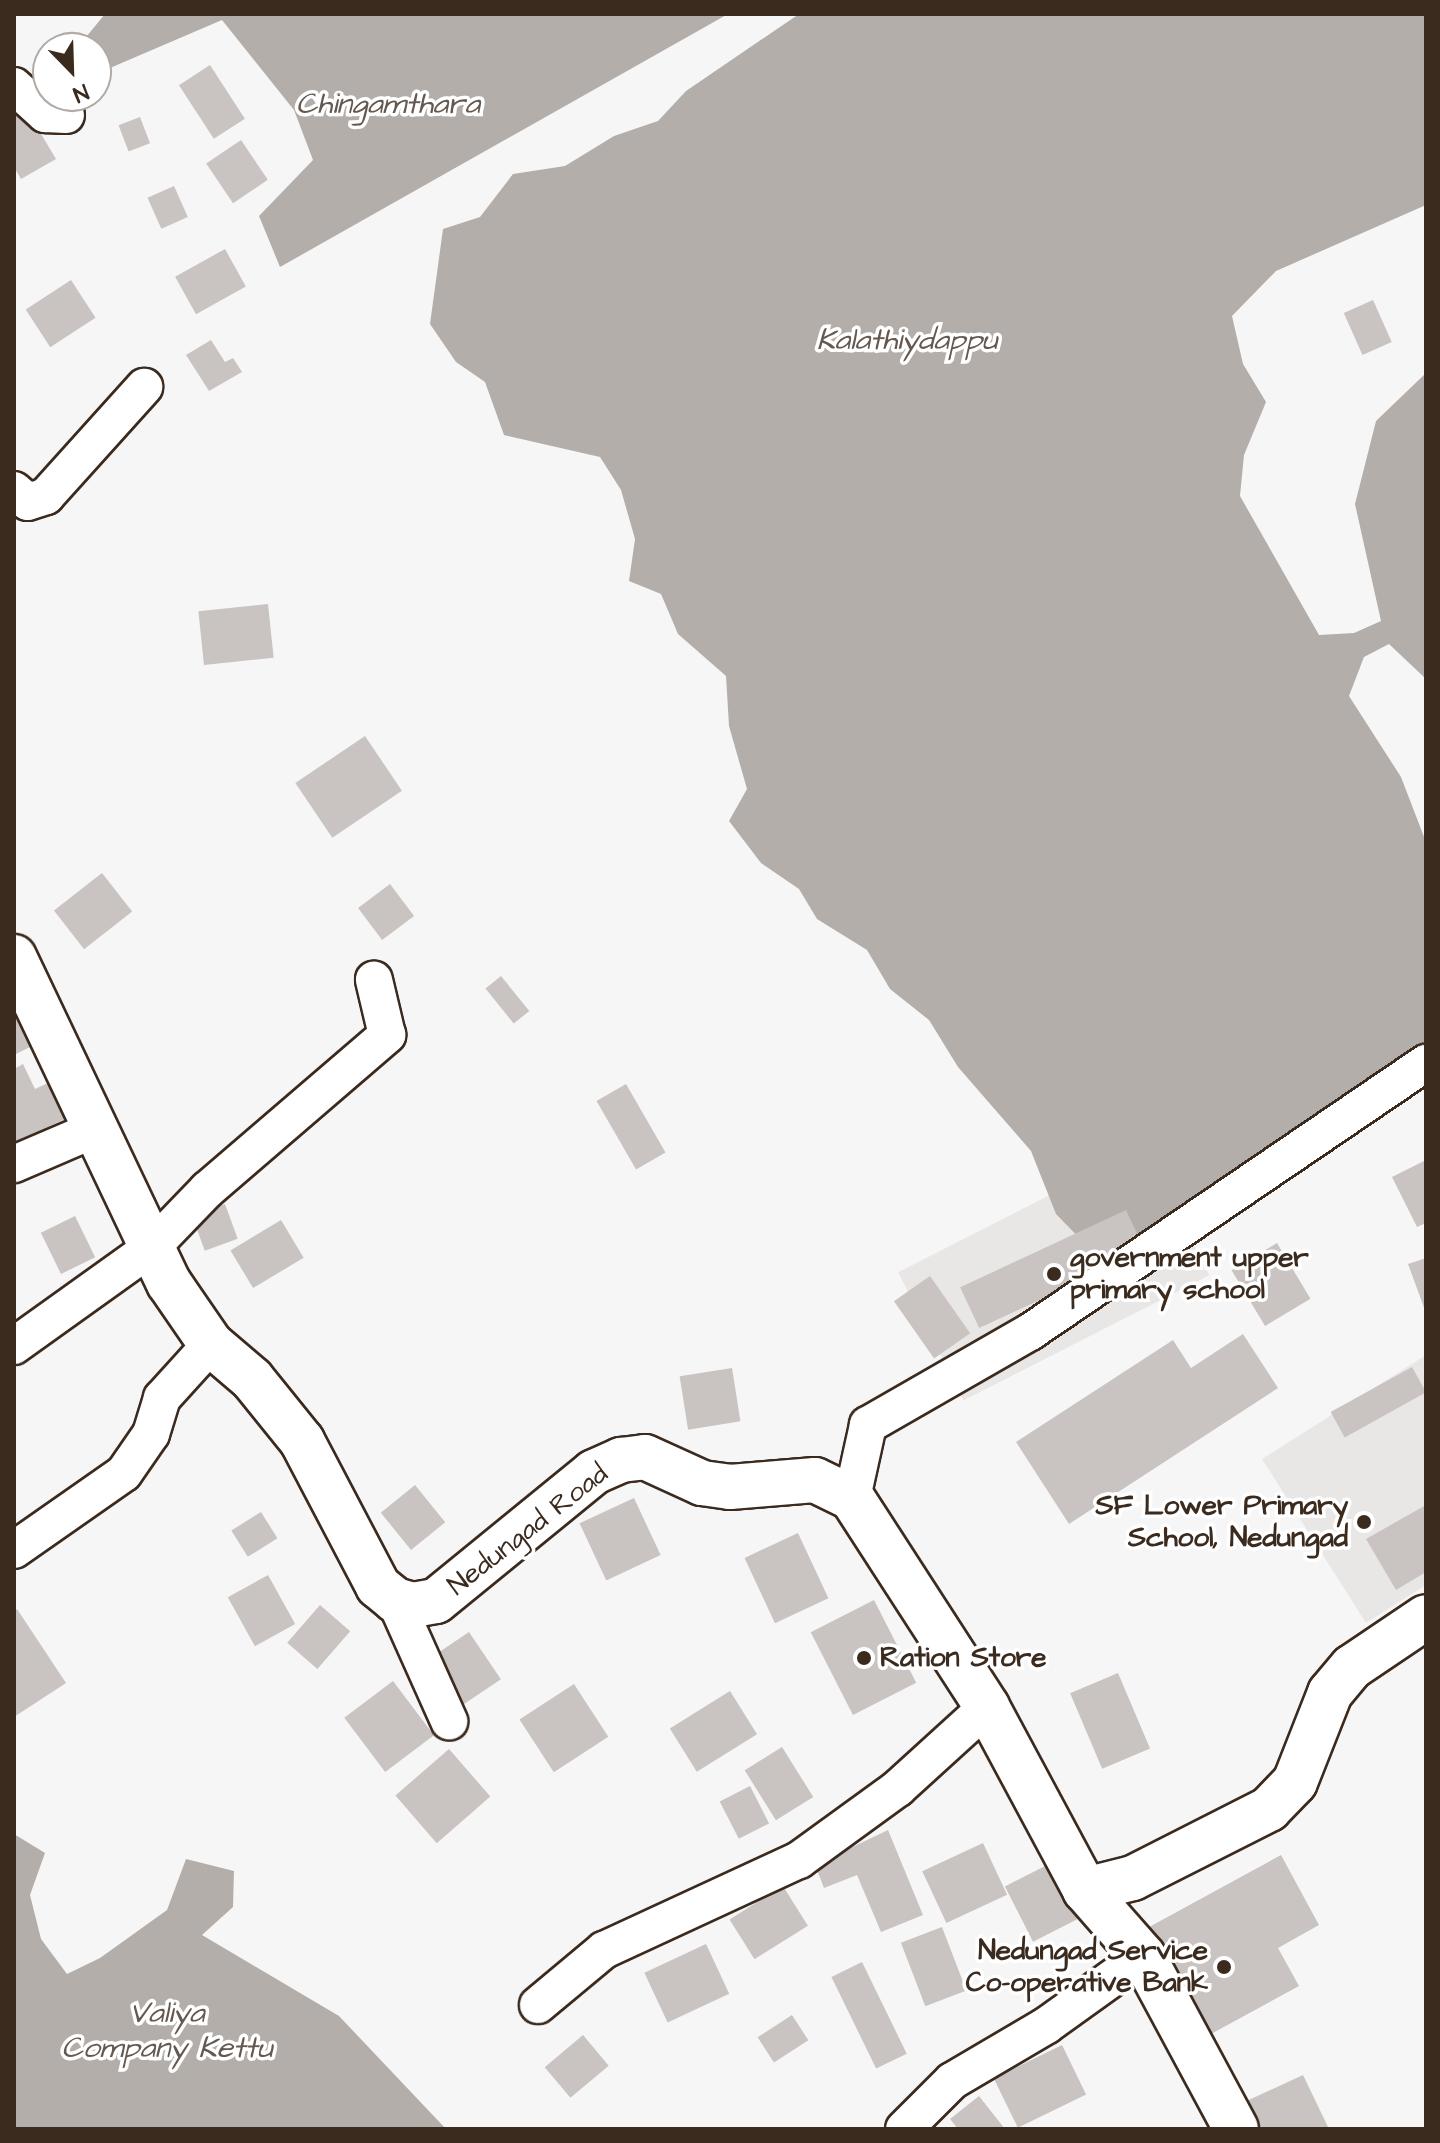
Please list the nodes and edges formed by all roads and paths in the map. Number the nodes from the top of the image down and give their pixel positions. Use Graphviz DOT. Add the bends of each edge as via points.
graph roads {
  1 [pos="14,86"];
  2 [pos="66,115"];
  3 [pos="144,387"];
  4 [pos="14,490"];
  5 [pos="14,957"];
  6 [pos="374,980"];
  7 [pos="1426,1063"];
  8 [pos="98,1128"];
  9 [pos="14,1164"];
  10 [pos="151,1248"];
  11 [pos="211,1344"];
  12 [pos="14,1346"];
  13 [pos="852,1498"];
  14 [pos="14,1550"];
  15 [pos="395,1600"];
  16 [pos="1426,1617"];
  17 [pos="987,1707"];
  18 [pos="449,1721"];
  19 [pos="1085,1890"];
  20 [pos="1143,1956"];
  21 [pos="538,2005"];
  22 [pos="904,2129"];
  23 [pos="1236,2129"];
  1 -- 2 [label="street" via="45,114"];
  3 -- 4 [label="street" via="46,496 28,502"];
  5 -- 8 [label="main road"];
  6 -- 10 [label="street" via="387,1035 207,1190"];
  7 -- 13 [label="street" via="1030,1332 868,1425"];
  8 -- 9 [label="street"];
  8 -- 10 [label="main road" via="106,1159"];
  10 -- 11 [label="main road"];
  10 -- 12 [label="street"];
  11 -- 14 [label="street" via="162,1398 151,1434 124,1473"];
  11 -- 15 [label="main road" via="252,1379 302,1441 378,1586"];
  13 -- 15 [label="main road, Nedungad Road" via="815,1480 730,1487 702,1483 645,1457 621,1460 594,1472 436,1601 413,1605"];
  13 -- 17 [label="main road"];
  15 -- 18 [label="street"];
  16 -- 19 [label="main road" via="1352,1667 1330,1693 1295,1782 1269,1809 1133,1878"];
  17 -- 19 [label="main road"];
  17 -- 21 [label="street" via="898,1788 799,1860 604,1950"];
  19 -- 20 [label="main road"];
  20 -- 22 [label="street" via="1047,2025 952,2081"];
  20 -- 23 [label="main road"];
}
